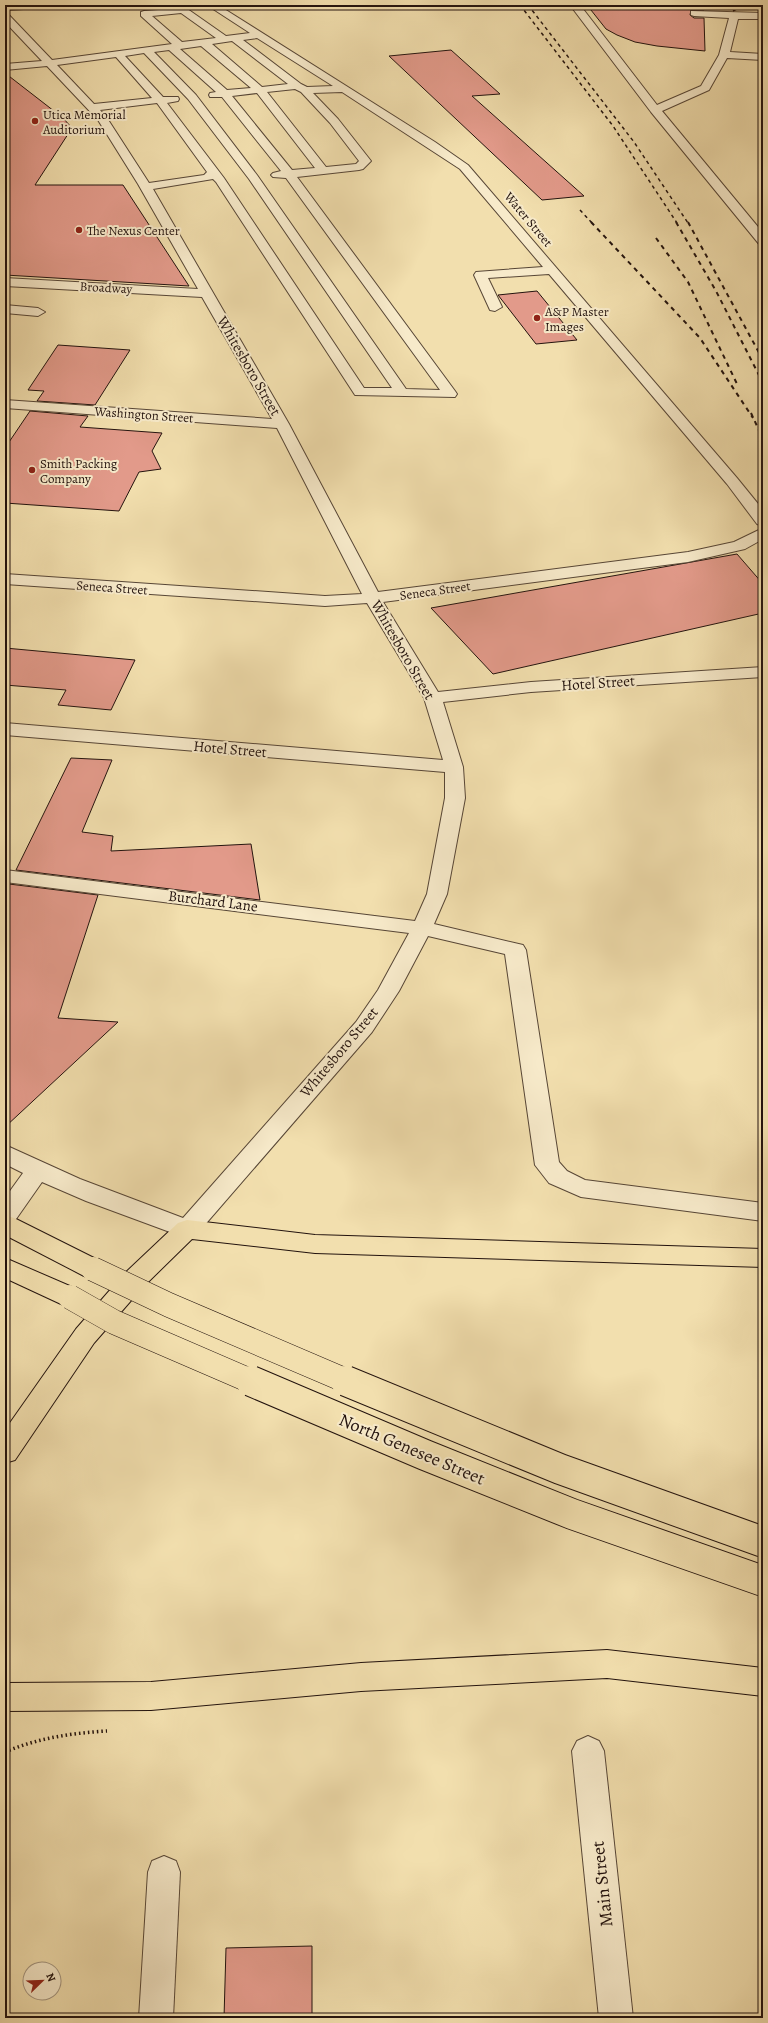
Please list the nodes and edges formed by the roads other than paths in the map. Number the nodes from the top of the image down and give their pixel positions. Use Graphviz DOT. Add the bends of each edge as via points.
graph roads {
  1 [pos="42,5"];
  2 [pos="212,5"];
  3 [pos="575,5"];
  4 [pos="5,7"];
  5 [pos="694,13"];
  6 [pos="5,16"];
  7 [pos="734,16"];
  8 [pos="763,16"];
  9 [pos="257,35"];
  10 [pos="229,39"];
  11 [pos="203,42"];
  12 [pos="176,46"];
  13 [pos="146,50"];
  14 [pos="118,54"];
  15 [pos="724,55"];
  16 [pos="763,57"];
  17 [pos="52,63"];
  18 [pos="7,64"];
  19 [pos="301,88"];
  20 [pos="344,89"];
  21 [pos="260,90"];
  22 [pos="225,94"];
  23 [pos="192,97"];
  24 [pos="160,100"];
  25 [pos="94,107"];
  26 [pos="655,110"];
  27 [pos="323,170"];
  28 [pos="288,174"];
  29 [pos="213,177"];
  30 [pos="253,177"];
  31 [pos="146,187"];
  32 [pos="763,241"];
  33 [pos="552,270"];
  34 [pos="5,282"];
  35 [pos="207,293"];
  36 [pos="495,307"];
  37 [pos="5,309"];
  38 [pos="38,312"];
  39 [pos="402,393"];
  40 [pos="5,404"];
  41 [pos="282,424"];
  42 [pos="763,521"];
  43 [pos="763,534"];
  44 [pos="5,579"];
  45 [pos="373,598"];
  46 [pos="763,672"];
  47 [pos="433,698"];
  48 [pos="5,729"];
  49 [pos="454,767"];
  50 [pos="5,876"];
  51 [pos="422,928"];
  52 [pos="5,1153"];
  53 [pos="37,1171"];
  54 [pos="763,1212"];
  55 [pos="5,1216"];
  56 [pos="5,1224"];
  57 [pos="187,1229"];
  58 [pos="763,1258"];
  59 [pos="5,1267"];
  60 [pos="5,1452"];
  61 [pos="763,1542"];
  62 [pos="763,1581"];
  63 [pos="763,1682"];
  64 [pos="5,1697"];
  65 [pos="588,1751"];
  66 [pos="164,1872"];
  67 [pos="156,2018"];
  68 [pos="616,2018"];
  1 -- 4 [label="street"];
  2 -- 9 [label="street, Water Street"];
  3 -- 26 [label="street"];
  5 -- 7 [label="street"];
  6 -- 17 [label="street, Whitesboro Street"];
  7 -- 8 [label="street"];
  7 -- 15 [label="street"];
  9 -- 10 [label="street"];
  9 -- 20 [label="street, Water Street"];
  10 -- 11 [label="street"];
  10 -- 12 [label="street" via="183,10 144,14"];
  10 -- 19 [label="street"];
  11 -- 12 [label="street"];
  11 -- 21 [label="street"];
  12 -- 13 [label="street"];
  12 -- 22 [label="street"];
  13 -- 14 [label="street"];
  13 -- 23 [label="street"];
  14 -- 17 [label="street"];
  14 -- 24 [label="street"];
  15 -- 16 [label="street"];
  15 -- 26 [label="street" via="705,88"];
  17 -- 18 [label="street"];
  17 -- 25 [label="street, Whitesboro Street"];
  19 -- 20 [label="street"];
  19 -- 21 [label="street"];
  19 -- 27 [label="street" via="334,121 365,161 359,167"];
  20 -- 33 [label="street, Water Street" via="464,167"];
  21 -- 22 [label="street"];
  21 -- 27 [label="street"];
  22 -- 23 [label="street"];
  22 -- 28 [label="street"];
  23 -- 24 [label="street"];
  23 -- 30 [label="street"];
  24 -- 25 [label="street"];
  24 -- 29 [label="street"];
  25 -- 31 [label="street, Whitesboro Street"];
  26 -- 32 [label="street"];
  27 -- 28 [label="street"];
  28 -- 30 [label="street"];
  28 -- 39 [label="street" via="450,394"];
  29 -- 30 [label="street"];
  29 -- 31 [label="street"];
  29 -- 39 [label="street" via="360,392"];
  30 -- 39 [label="street"];
  31 -- 35 [label="street, Whitesboro Street"];
  33 -- 36 [label="street" via="480,275"];
  33 -- 42 [label="street, Water Street" via="732,481"];
  34 -- 35 [label="street, Broadway"];
  35 -- 41 [label="street, Whitesboro Street"];
  37 -- 38 [label="street"];
  40 -- 41 [label="street, Washington Street"];
  41 -- 45 [label="street, Whitesboro Street"];
  43 -- 45 [label="street, Seneca Street" via="739,546 688,557"];
  44 -- 45 [label="street, Seneca Street" via="325,601"];
  45 -- 47 [label="street, Whitesboro Street"];
  46 -- 47 [label="street, Hotel Street" via="531,687"];
  47 -- 49 [label="street, Whitesboro Street"];
  48 -- 49 [label="street, Hotel Street"];
  49 -- 51 [label="street, Whitesboro Street" via="455,798 436,894"];
  50 -- 51 [label="street, Burchard Lane"];
  51 -- 54 [label="street, Burchard Lane" via="514,950 547,1165 558,1177 581,1188"];
  51 -- 57 [label="street, Whitesboro Street" via="388,991 364,1026"];
  52 -- 53 [label="street"];
  53 -- 55 [label="street"];
  53 -- 57 [label="street" via="86,1193"];
  56 -- 61 [label="main road, bridge" via="168,1305 415,1411 560,1469"];
  57 -- 58 [label="main road" via="315,1244"];
  57 -- 60 [label="main road, Whitesboro Street" via="133,1281 85,1336"];
  59 -- 62 [label="main road, North Genesee Street, bridge" via="153,1340 433,1458 572,1514"];
  63 -- 64 [label="main road" via="607,1664 361,1677 151,1696"];
  65 -- 68 [label="street, Main Street"];
  66 -- 67 [label="street"];
}
